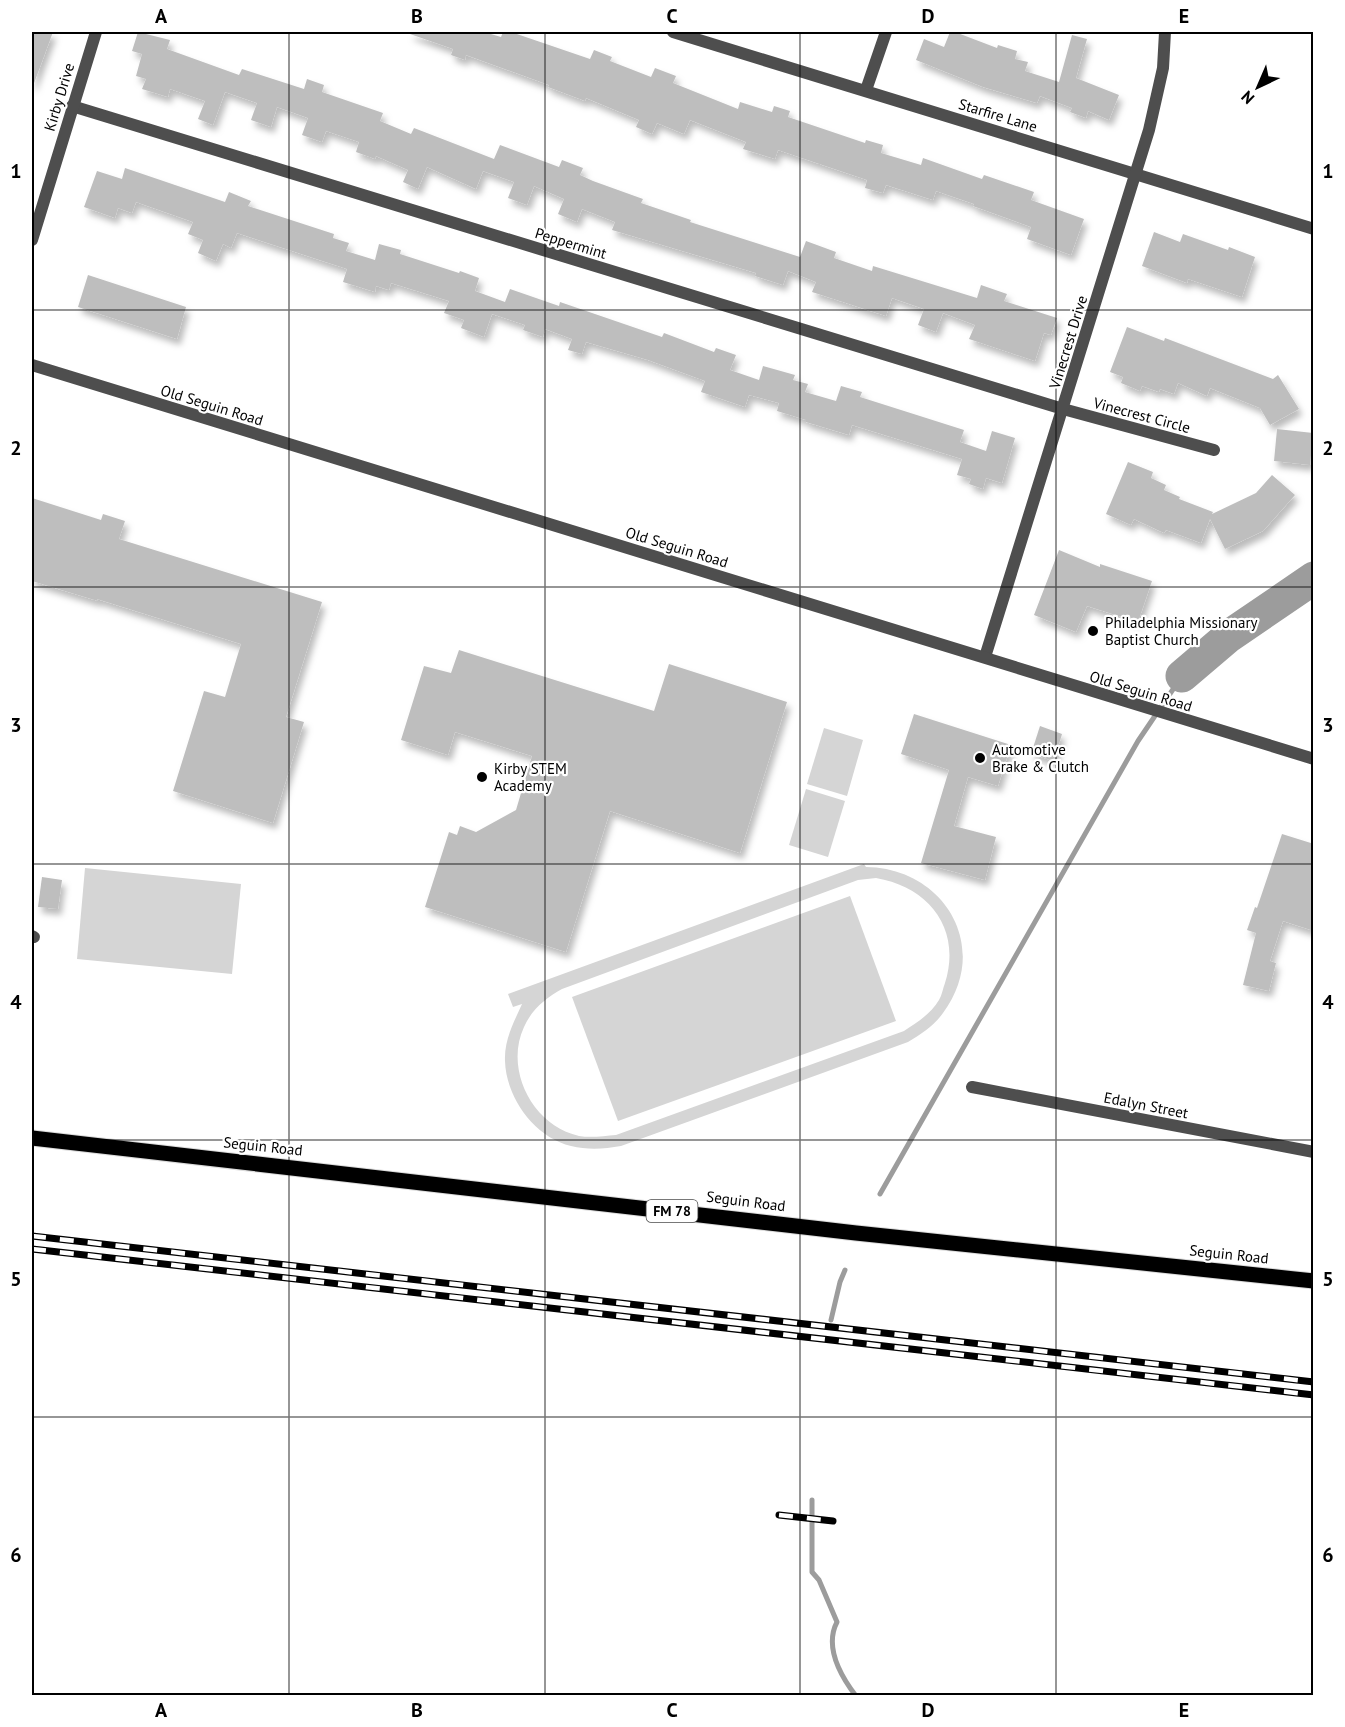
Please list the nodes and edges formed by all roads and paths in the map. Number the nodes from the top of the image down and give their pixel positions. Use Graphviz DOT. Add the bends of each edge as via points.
graph roads {
  1 [pos="96,32"];
  2 [pos="673,32"];
  3 [pos="886,32"];
  4 [pos="1165,32"];
  5 [pos="866,90"];
  6 [pos="72,106"];
  7 [pos="1135,174"];
  8 [pos="1314,229"];
  9 [pos="32,240"];
  10 [pos="32,365"];
  11 [pos="1062,409"];
  12 [pos="1214,450"];
  13 [pos="984,657"];
  14 [pos="1314,759"];
  15 [pos="972,1087"];
  16 [pos="32,1138"];
  17 [pos="1314,1152"];
  18 [pos="1314,1281"];
  1 -- 6 [label="street, Kirby Drive"];
  2 -- 5 [label="street, Starfire Lane"];
  3 -- 5 [label="street"];
  4 -- 7 [label="street, Vinecrest Drive" via="1159,88"];
  5 -- 7 [label="street, Starfire Lane"];
  6 -- 9 [label="street, Kirby Drive"];
  6 -- 11 [label="street, Peppermint"];
  7 -- 8 [label="street, Starfire Lane"];
  7 -- 11 [label="street, Vinecrest Drive"];
  10 -- 13 [label="street, Old Seguin Road"];
  11 -- 12 [label="street, Vinecrest Circle"];
  11 -- 13 [label="street, Vinecrest Drive"];
  13 -- 14 [label="street, Old Seguin Road"];
  15 -- 17 [label="street, Edalyn Street"];
  16 -- 18 [label="main road, Seguin Road / FM 78" via="856,1233"];
}
